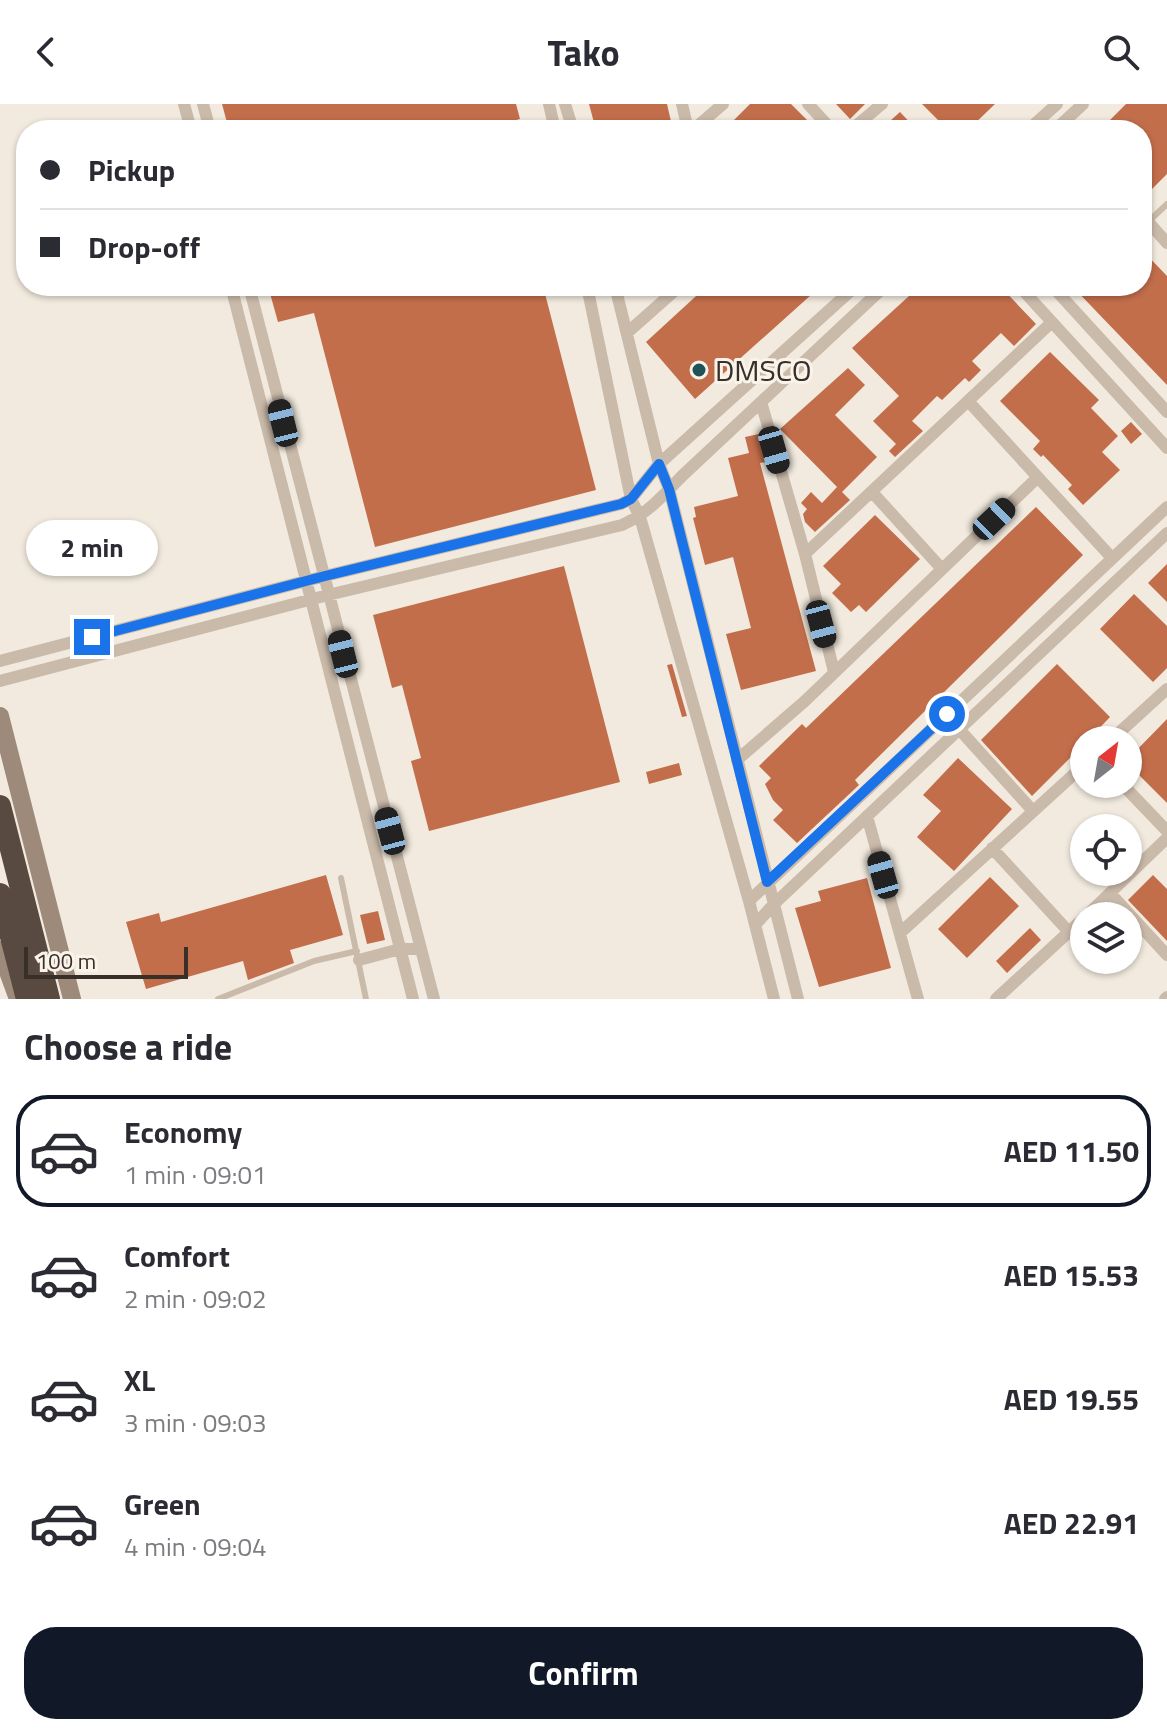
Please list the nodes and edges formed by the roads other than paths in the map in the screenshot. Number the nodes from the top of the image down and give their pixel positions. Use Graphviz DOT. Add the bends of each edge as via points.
graph roads {
  1 [pos="565,104"];
  2 [pos="723,104"];
  3 [pos="808,104"];
  4 [pos="882,104"];
  5 [pos="1057,104"];
  6 [pos="1083,104"];
  7 [pos="550,109"];
  8 [pos="703,120"];
  9 [pos="823,120"];
  10 [pos="863,120"];
  11 [pos="1039,120"];
  12 [pos="1068,120"];
  13 [pos="1152,227"];
  14 [pos="1167,243"];
  15 [pos="234,296"];
  16 [pos="252,296"];
  17 [pos="589,296"];
  18 [pos="618,296"];
  19 [pos="669,296"];
  20 [pos="845,296"];
  21 [pos="874,296"];
  22 [pos="1028,296"];
  23 [pos="1061,296"];
  24 [pos="1052,322"];
  25 [pos="628,332"];
  26 [pos="761,402"];
  27 [pos="969,402"];
  28 [pos="1167,412"];
  29 [pos="1167,448"];
  30 [pos="659,464"];
  31 [pos="1037,478"];
  32 [pos="669,489"];
  33 [pos="872,492"];
  34 [pos="631,499"];
  35 [pos="1167,507"];
  36 [pos="640,517"];
  37 [pos="1167,533"];
  38 [pos="805,554"];
  39 [pos="1112,558"];
  40 [pos="942,569"];
  41 [pos="325,576"];
  42 [pos="308,582"];
  43 [pos="328,595"];
  44 [pos="311,601"];
  45 [pos="0,661"];
  46 [pos="834,672"];
  47 [pos="0,681"];
  48 [pos="1167,689"];
  49 [pos="0,716"];
  50 [pos="1126,726"];
  51 [pos="959,729"];
  52 [pos="737,760"];
  53 [pos="1070,778"];
  54 [pos="1135,798"];
  55 [pos="0,806"];
  56 [pos="1033,811"];
  57 [pos="867,816"];
  58 [pos="1167,831"];
  59 [pos="1167,838"];
  60 [pos="992,848"];
  61 [pos="341,878"];
  62 [pos="767,882"];
  63 [pos="42,887"];
  64 [pos="1110,893"];
  65 [pos="0,894"];
  66 [pos="749,901"];
  67 [pos="1101,902"];
  68 [pos="773,905"];
  69 [pos="755,925"];
  70 [pos="1069,932"];
  71 [pos="900,933"];
  72 [pos="400,949"];
  73 [pos="421,949"];
  74 [pos="0,950"];
  75 [pos="1167,955"];
  76 [pos="358,956"];
  77 [pos="0,976"];
  78 [pos="6,999"];
  79 [pos="18,999"];
  80 [pos="27,999"];
  81 [pos="49,999"];
  82 [pos="62,999"];
  83 [pos="72,999"];
  84 [pos="218,999"];
  85 [pos="366,999"];
  86 [pos="413,999"];
  87 [pos="434,999"];
  88 [pos="774,999"];
  89 [pos="798,999"];
  90 [pos="918,999"];
  91 [pos="996,999"];
  1 -- 7 [label="street"];
  2 -- 8 [label="street"];
  3 -- 9 [label="street"];
  4 -- 10 [label="street"];
  5 -- 11 [label="street"];
  6 -- 12 [label="street"];
  13 -- 14 [label="street"];
  15 -- 42 [label="street"];
  16 -- 41 [label="street"];
  17 -- 34 [label="street"];
  18 -- 25 [label="street"];
  19 -- 25 [label="street"];
  20 -- 30 [label="street"];
  21 -- 26 [label="street"];
  22 -- 24 [label="street"];
  23 -- 28 [label="street"];
  24 -- 27 [label="street"];
  24 -- 29 [label="street"];
  25 -- 30 [label="street"];
  26 -- 32 [label="street"];
  26 -- 38 [label="street"];
  27 -- 31 [label="street"];
  27 -- 33 [label="street"];
  30 -- 32 [label="street"];
  30 -- 34 [label="street"];
  31 -- 39 [label="street"];
  31 -- 40 [label="street"];
  32 -- 36 [label="street"];
  32 -- 52 [label="street"];
  33 -- 38 [label="street"];
  33 -- 40 [label="street"];
  34 -- 36 [label="street"];
  34 -- 41 [label="street"];
  35 -- 39 [label="street"];
  36 -- 43 [label="street"];
  36 -- 66 [label="street"];
  37 -- 51 [label="street"];
  38 -- 46 [label="street"];
  39 -- 62 [label="street"];
  40 -- 46 [label="street"];
  41 -- 42 [label="street"];
  41 -- 43 [label="street"];
  42 -- 44 [label="street"];
  42 -- 45 [label="street"];
  43 -- 44 [label="street"];
  43 -- 73 [label="street"];
  44 -- 47 [label="street"];
  44 -- 72 [label="street"];
  46 -- 52 [label="street"];
  48 -- 50 [label="street"];
  49 -- 63 [label="main road"];
  51 -- 56 [label="street"];
  51 -- 57 [label="street"];
  52 -- 62 [label="street"];
  53 -- 56 [label="street"];
  54 -- 58 [label="street"];
  55 -- 81 [label="highway"];
  56 -- 60 [label="street"];
  57 -- 68 [label="street"];
  57 -- 71 [label="street"];
  59 -- 64 [label="street"];
  60 -- 70 [label="street"];
  60 -- 71 [label="street"];
  61 -- 76 [label="lane"];
  62 -- 66 [label="street"];
  62 -- 68 [label="street"];
  63 -- 82 [label="main road"];
  63 -- 83 [label="main road"];
  64 -- 67 [label="street"];
  64 -- 75 [label="street"];
  65 -- 80 [label="highway"];
  66 -- 69 [label="street"];
  68 -- 69 [label="street"];
  68 -- 89 [label="street"];
  69 -- 88 [label="street"];
  70 -- 91 [label="street"];
  71 -- 90 [label="street"];
  72 -- 73 [label="street"];
  72 -- 76 [label="street"];
  72 -- 86 [label="street"];
  73 -- 87 [label="street"];
  74 -- 79 [label="main road"];
  76 -- 84 [label="lane" via="314,961"];
  76 -- 85 [label="lane"];
  77 -- 78 [label="main road"];
}
